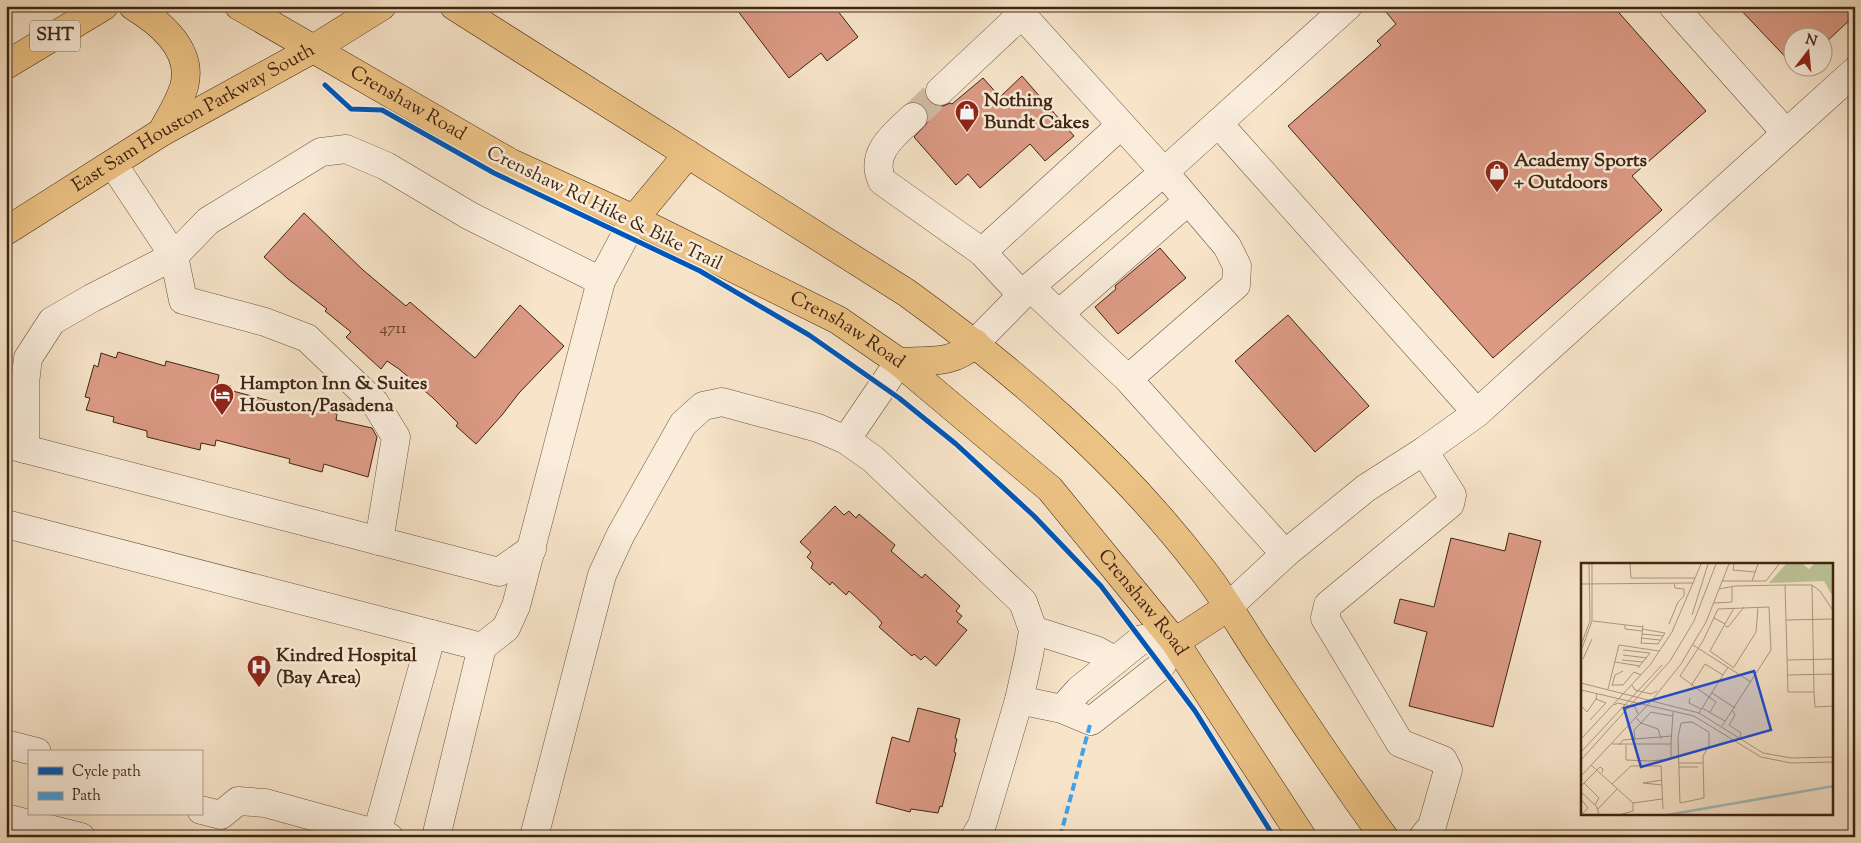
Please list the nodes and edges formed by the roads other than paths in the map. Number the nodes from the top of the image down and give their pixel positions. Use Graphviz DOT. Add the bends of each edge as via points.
graph roads {
  1 [pos="104,6"];
  2 [pos="133,6"];
  3 [pos="239,6"];
  4 [pos="382,6"];
  5 [pos="454,6"];
  6 [pos="1348,6"];
  7 [pos="1672,6"];
  8 [pos="1018,11"];
  9 [pos="313,49"];
  10 [pos="6,65"];
  11 [pos="1855,71"];
  12 [pos="940,92"];
  13 [pos="913,117"];
  14 [pos="1218,123"];
  15 [pos="1121,125"];
  16 [pos="162,132"];
  17 [pos="1786,133"];
  18 [pos="688,154"];
  19 [pos="113,164"];
  20 [pos="1164,172"];
  21 [pos="1188,201"];
  22 [pos="634,219"];
  23 [pos="6,232"];
  24 [pos="982,252"];
  25 [pos="174,256"];
  26 [pos="601,281"];
  27 [pos="1026,291"];
  28 [pos="1059,314"];
  29 [pos="975,343"];
  30 [pos="899,362"];
  31 [pos="1128,378"];
  32 [pos="1477,413"];
  33 [pos="846,440"];
  34 [pos="16,446"];
  35 [pos="1424,451"];
  36 [pos="6,524"];
  37 [pos="379,541"];
  38 [pos="532,549"];
  39 [pos="1285,554"];
  40 [pos="1228,607"];
  41 [pos="1033,630"];
  42 [pos="432,634"];
  43 [pos="1175,642"];
  44 [pos="482,647"];
  45 [pos="1114,660"];
  46 [pos="1019,700"];
  47 [pos="1062,709"];
  48 [pos="6,744"];
  49 [pos="29,750"];
  50 [pos="202,810"];
  51 [pos="6,818"];
  52 [pos="383,835"];
  53 [pos="81,837"];
  54 [pos="436,837"];
  55 [pos="534,837"];
  56 [pos="975,837"];
  57 [pos="1302,837"];
  58 [pos="1384,837"];
  59 [pos="1423,837"];
  1 -- 10 [label="main road, SHT"];
  2 -- 16 [label="main road" via="148,15 176,42 187,69 184,87"];
  3 -- 9 [label="main road, Crenshaw Road"];
  4 -- 9 [label="main road, East Sam Houston Parkway South"];
  5 -- 18 [label="main road"];
  6 -- 14 [label="lane"];
  7 -- 17 [label="lane"];
  8 -- 12 [label="lane"];
  8 -- 15 [label="lane"];
  9 -- 16 [label="main road, East Sam Houston Parkway South"];
  9 -- 22 [label="main road, Crenshaw Road" via="512,163"];
  11 -- 17 [label="lane"];
  13 -- 24 [label="lane" via="883,147 877,171 882,181"];
  14 -- 20 [label="lane"];
  14 -- 32 [label="lane"];
  15 -- 20 [label="lane"];
  15 -- 24 [label="lane"];
  16 -- 19 [label="main road, East Sam Houston Parkway South"];
  17 -- 32 [label="lane"];
  18 -- 22 [label="main road"];
  18 -- 29 [label="main road" via="907,293"];
  19 -- 23 [label="main road, East Sam Houston Parkway South"];
  19 -- 25 [label="lane"];
  20 -- 21 [label="lane"];
  20 -- 27 [label="lane"];
  21 -- 28 [label="lane"];
  21 -- 31 [label="lane" via="1227,246 1237,266 1236,285"];
  22 -- 26 [label="lane"];
  22 -- 30 [label="main road, Crenshaw Road" via="838,320"];
  24 -- 27 [label="lane"];
  25 -- 26 [label="lane" via="208,220 321,152 346,149 386,166 470,216"];
  25 -- 34 [label="lane" via="52,321 28,358"];
  25 -- 37 [label="lane" via="183,300 265,322 307,338 375,403 396,437"];
  26 -- 38 [label="lane"];
  27 -- 28 [label="lane"];
  27 -- 29 [label="lane"];
  28 -- 31 [label="lane"];
  29 -- 30 [label="main road" via="954,358"];
  29 -- 40 [label="main road" via="1065,419 1142,498 1202,568"];
  30 -- 33 [label="lane"];
  30 -- 43 [label="main road, Crenshaw Road" via="1050,489"];
  31 -- 39 [label="lane"];
  32 -- 35 [label="lane"];
  33 -- 41 [label="lane" via="873,459 1023,602"];
  33 -- 55 [label="lane" via="818,428 722,402 703,406 683,424 620,536 602,575"];
  34 -- 37 [label="lane"];
  35 -- 39 [label="lane" via="1366,488"];
  35 -- 59 [label="lane" via="1452,495 1450,504 1328,606 1325,618 1400,743 1443,760 1448,770 1432,826"];
  36 -- 42 [label="lane"];
  37 -- 38 [label="lane" via="499,572"];
  38 -- 44 [label="lane" via="516,606 506,628"];
  39 -- 40 [label="lane"];
  40 -- 43 [label="main road"];
  40 -- 58 [label="main road"];
  41 -- 45 [label="lane" via="1096,650"];
  41 -- 46 [label="lane"];
  42 -- 44 [label="lane"];
  42 -- 52 [label="lane"];
  43 -- 45 [label="lane" via="1142,639"];
  43 -- 47 [label="lane" via="1161,666 1091,721"];
  43 -- 57 [label="main road, Crenshaw Road"];
  44 -- 54 [label="lane"];
  45 -- 47 [label="lane"];
  46 -- 47 [label="lane"];
  46 -- 56 [label="lane" via="982,825"];
  48 -- 49 [label="lane"];
  50 -- 52 [label="lane" via="221,815 238,801 265,803"];
  51 -- 53 [label="lane"];
}
